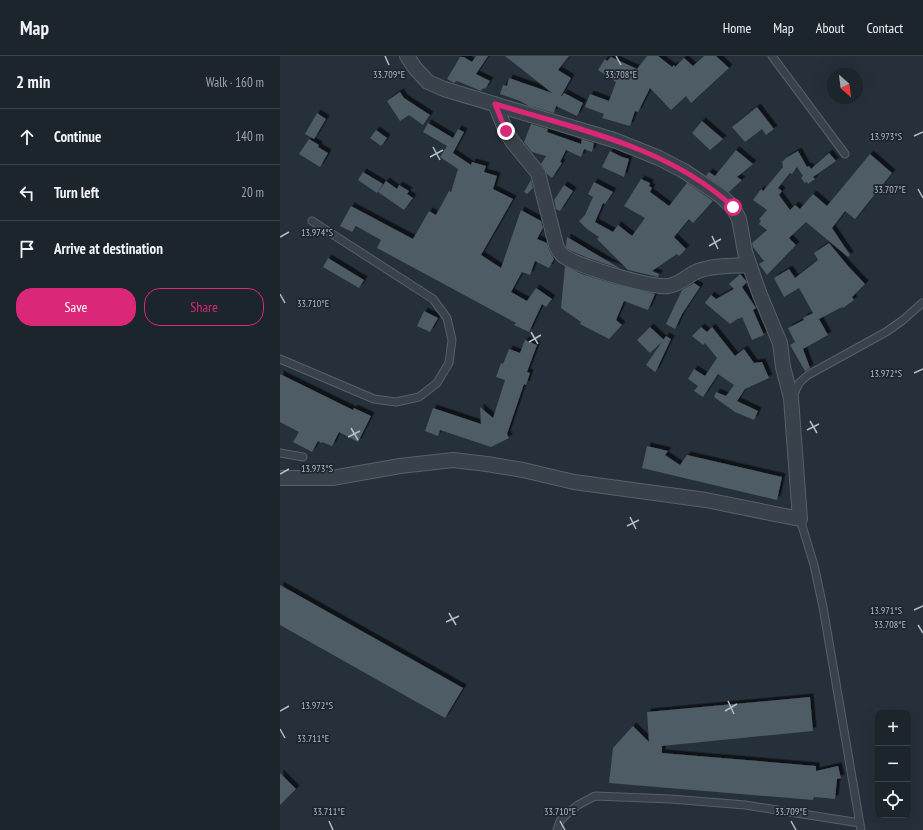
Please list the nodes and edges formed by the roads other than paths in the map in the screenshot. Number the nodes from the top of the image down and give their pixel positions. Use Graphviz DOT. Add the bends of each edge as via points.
graph roads {
  1 [pos="407,56"];
  2 [pos="772,56"];
  3 [pos="495,104"];
  4 [pos="845,154"];
  5 [pos="312,221"];
  6 [pos="750,265"];
  7 [pos="922,303"];
  8 [pos="280,359"];
  9 [pos="791,398"];
  10 [pos="280,453"];
  11 [pos="303,457"];
  12 [pos="280,478"];
  13 [pos="800,519"];
  14 [pos="861,826"];
  15 [pos="557,830"];
  1 -- 3 [label="street" via="428,82"];
  2 -- 4 [label="lane"];
  3 -- 6 [label="street" via="614,140 684,171 733,207 739,219"];
  3 -- 6 [label="street" via="506,131 538,173 556,245 564,256 615,276 661,286 671,286 698,271 710,268"];
  5 -- 8 [label="lane" via="433,300 447,318 452,340 449,363 437,383 419,397 396,402 374,399"];
  6 -- 9 [label="street" via="780,343"];
  7 -- 9 [label="lane" via="886,332 808,375"];
  9 -- 13 [label="street"];
  10 -- 11 [label="lane"];
  12 -- 13 [label="street" via="332,478 453,460 523,470 574,482 706,500"];
  13 -- 14 [label="lane" via="823,607"];
  14 -- 15 [label="lane" via="746,805 595,796 568,813 560,821"];
}
